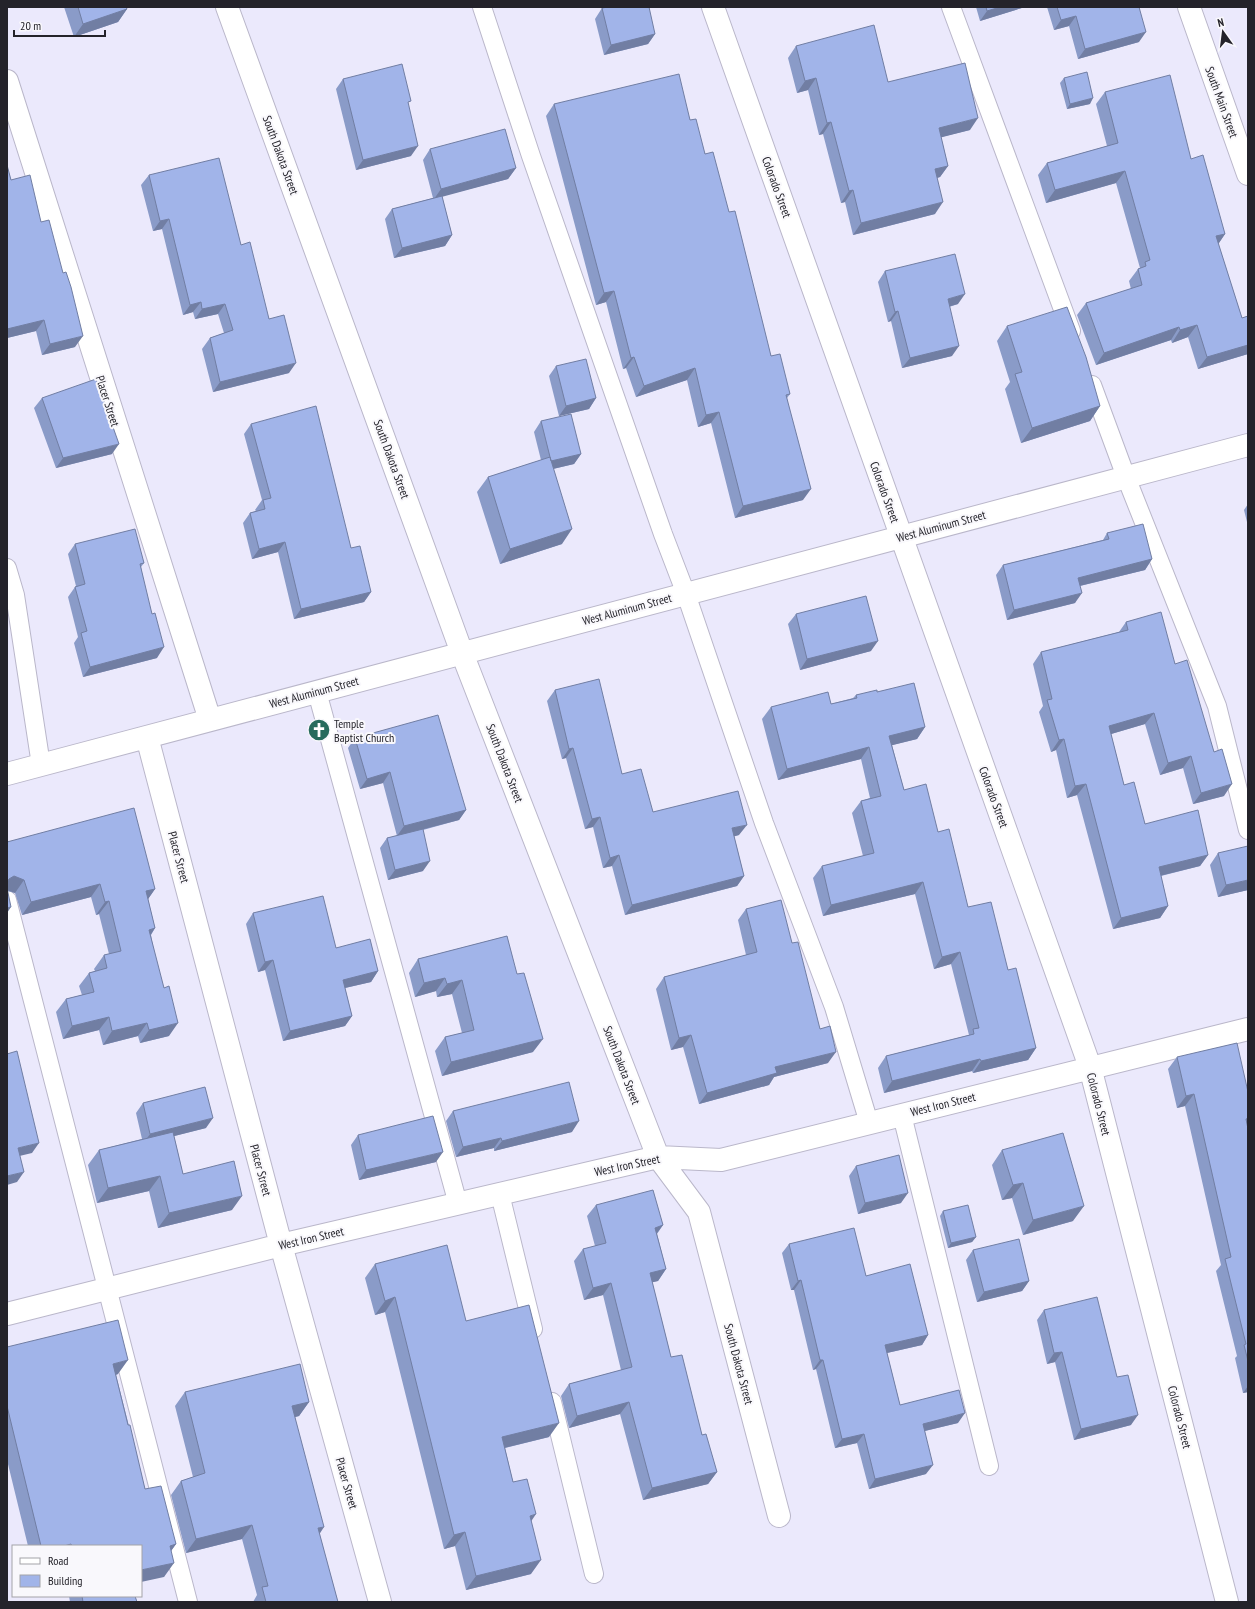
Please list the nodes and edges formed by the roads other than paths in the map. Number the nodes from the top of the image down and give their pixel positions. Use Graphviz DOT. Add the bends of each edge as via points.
graph roads {
  1 [pos="227,7"];
  2 [pos="482,7"];
  3 [pos="713,7"];
  4 [pos="951,7"];
  5 [pos="1189,7"];
  6 [pos="7,81"];
  7 [pos="1248,174"];
  8 [pos="1079,350"];
  9 [pos="1087,373"];
  10 [pos="1248,445"];
  11 [pos="1126,477"];
  12 [pos="901,536"];
  13 [pos="7,568"];
  14 [pos="686,594"];
  15 [pos="462,653"];
  16 [pos="318,692"];
  17 [pos="210,720"];
  18 [pos="147,737"];
  19 [pos="41,765"];
  20 [pos="7,774"];
  21 [pos="1248,830"];
  22 [pos="7,900"];
  23 [pos="1248,1028"];
  24 [pos="1090,1068"];
  25 [pos="902,1115"];
  26 [pos="869,1123"];
  27 [pos="658,1157"];
  28 [pos="500,1194"];
  29 [pos="458,1204"];
  30 [pos="281,1245"];
  31 [pos="108,1288"];
  32 [pos="7,1314"];
  33 [pos="538,1349"];
  34 [pos="548,1388"];
  35 [pos="989,1466"];
  36 [pos="779,1516"];
  37 [pos="594,1574"];
  38 [pos="188,1602"];
  39 [pos="380,1602"];
  40 [pos="1227,1602"];
  1 -- 15 [label="street, South Dakota Street"];
  2 -- 14 [label="lane" via="534,164"];
  3 -- 12 [label="street, Colorado Street"];
  4 -- 8 [label="lane"];
  5 -- 7 [label="street, South Main Street"];
  6 -- 17 [label="street, Placer Street"];
  9 -- 11 [label="lane"];
  10 -- 11 [label="street, West Aluminum Street"];
  11 -- 12 [label="street, West Aluminum Street"];
  11 -- 21 [label="lane" via="1216,706"];
  12 -- 14 [label="street, West Aluminum Street"];
  12 -- 24 [label="street, Colorado Street"];
  13 -- 19 [label="lane" via="15,595"];
  14 -- 15 [label="street, West Aluminum Street"];
  14 -- 26 [label="lane" via="764,823 834,1007"];
  15 -- 16 [label="street, West Aluminum Street"];
  15 -- 27 [label="street, South Dakota Street"];
  16 -- 17 [label="street, West Aluminum Street"];
  16 -- 29 [label="lane"];
  17 -- 18 [label="street, West Aluminum Street"];
  18 -- 19 [label="street, West Aluminum Street"];
  18 -- 30 [label="street, Placer Street"];
  19 -- 20 [label="street, West Aluminum Street"];
  22 -- 31 [label="lane"];
  23 -- 24 [label="street, West Iron Street"];
  24 -- 25 [label="street, West Iron Street"];
  24 -- 40 [label="street, Colorado Street"];
  25 -- 26 [label="street, West Iron Street"];
  25 -- 35 [label="lane"];
  26 -- 27 [label="street, West Iron Street" via="721,1160"];
  27 -- 28 [label="street, West Iron Street"];
  27 -- 36 [label="street, South Dakota Street" via="699,1212"];
  28 -- 29 [label="street, West Iron Street"];
  28 -- 33 [label="lane"];
  29 -- 30 [label="street, West Iron Street"];
  30 -- 31 [label="street, West Iron Street"];
  30 -- 39 [label="street, Placer Street"];
  31 -- 32 [label="street, West Iron Street"];
  31 -- 38 [label="lane"];
  34 -- 37 [label="lane"];
}
